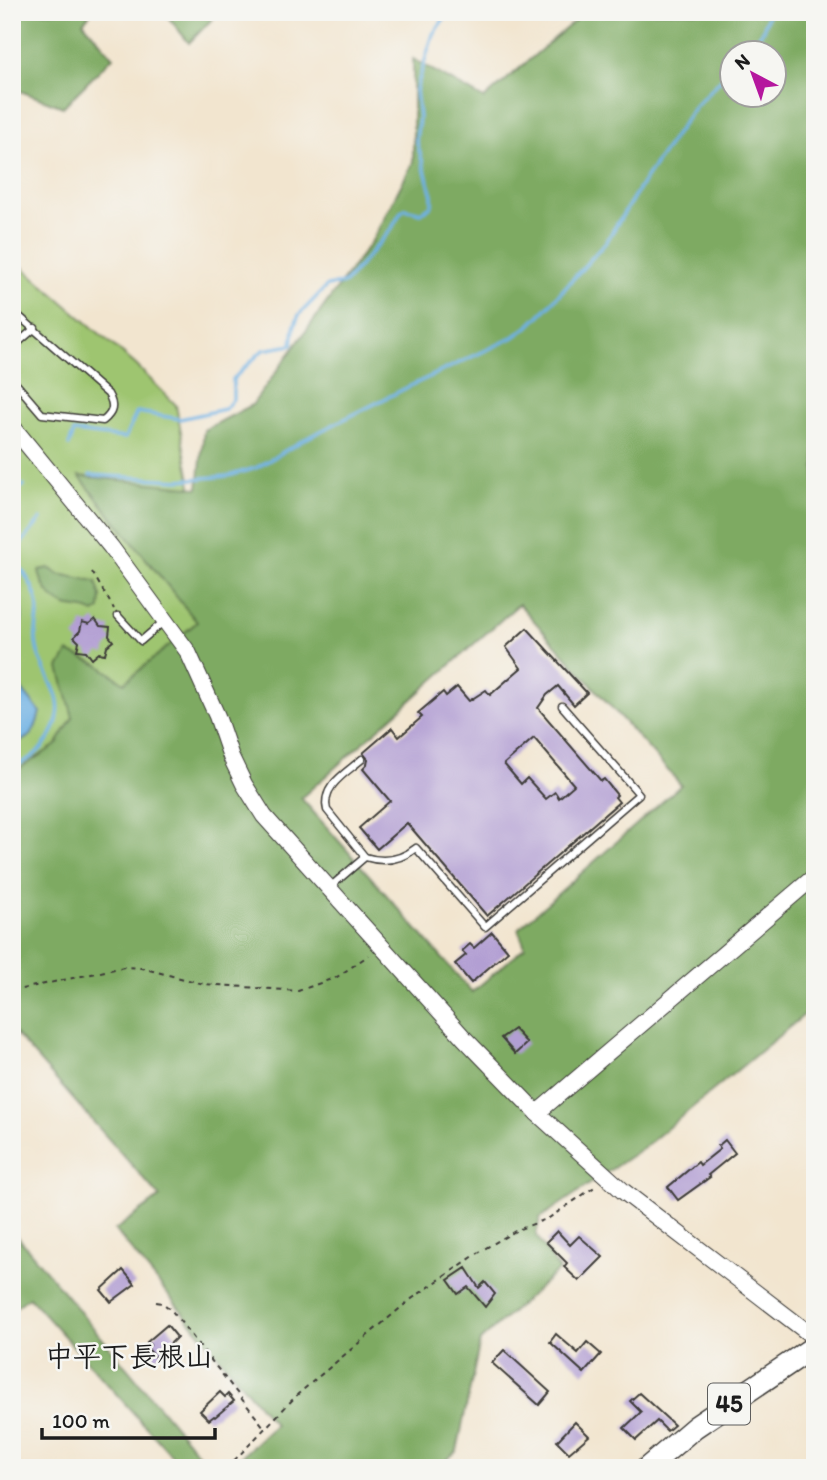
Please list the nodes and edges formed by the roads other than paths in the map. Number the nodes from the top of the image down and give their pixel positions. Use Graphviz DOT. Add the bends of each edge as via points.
graph roads {
  1 [pos="12,310"];
  2 [pos="35,328"];
  3 [pos="12,348"];
  4 [pos="12,379"];
  5 [pos="13,428"];
  6 [pos="118,616"];
  7 [pos="165,621"];
  8 [pos="562,706"];
  9 [pos="362,759"];
  10 [pos="365,857"];
  11 [pos="815,876"];
  12 [pos="329,888"];
  13 [pos="537,1113"];
  14 [pos="815,1338"];
  15 [pos="815,1346"];
  16 [pos="647,1468"];
  1 -- 2 [label="lane"];
  2 -- 3 [label="lane"];
  2 -- 4 [label="lane" via="108,394 113,410 103,421 42,414"];
  5 -- 7 [label="street"];
  6 -- 7 [label="lane" via="141,641"];
  7 -- 12 [label="street" via="188,652 244,785 264,816"];
  8 -- 10 [label="lane" via="639,794 485,927 416,848 405,857 390,860"];
  9 -- 10 [label="lane" via="331,786 325,803"];
  10 -- 12 [label="lane"];
  11 -- 13 [label="street"];
  12 -- 13 [label="street"];
  13 -- 14 [label="street" via="607,1177"];
  15 -- 16 [label="highway, 45" via="695,1427"];
}
